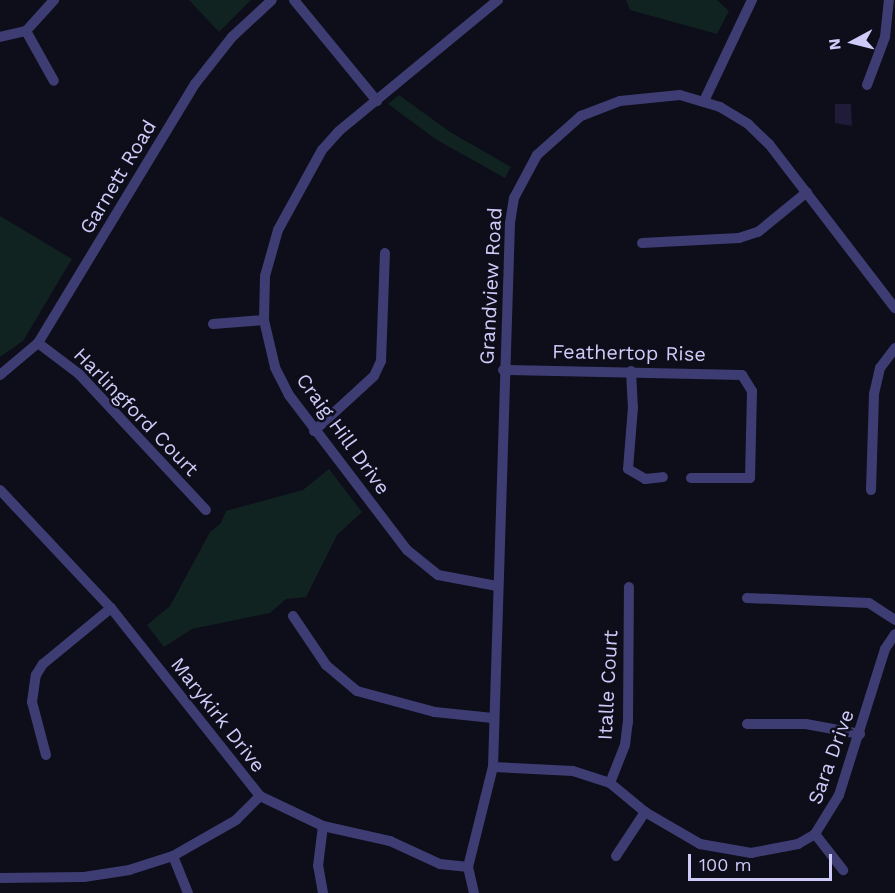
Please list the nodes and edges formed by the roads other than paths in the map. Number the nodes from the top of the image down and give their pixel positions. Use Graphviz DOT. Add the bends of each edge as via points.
graph roads {
  1 [pos="54,0"];
  2 [pos="272,0"];
  3 [pos="294,0"];
  4 [pos="498,0"];
  5 [pos="752,0"];
  6 [pos="889,0"];
  7 [pos="26,31"];
  8 [pos="0,38"];
  9 [pos="54,81"];
  10 [pos="867,85"];
  11 [pos="377,101"];
  12 [pos="708,102"];
  13 [pos="807,192"];
  14 [pos="642,243"];
  15 [pos="386,253"];
  16 [pos="895,308"];
  17 [pos="264,320"];
  18 [pos="213,324"];
  19 [pos="38,343"];
  20 [pos="895,348"];
  21 [pos="503,370"];
  22 [pos="631,371"];
  23 [pos="0,375"];
  24 [pos="314,431"];
  25 [pos="663,477"];
  26 [pos="691,478"];
  27 [pos="0,490"];
  28 [pos="871,490"];
  29 [pos="206,510"];
  30 [pos="497,586"];
  31 [pos="629,587"];
  32 [pos="747,598"];
  33 [pos="111,608"];
  34 [pos="292,616"];
  35 [pos="895,620"];
  36 [pos="895,634"];
  37 [pos="493,718"];
  38 [pos="747,724"];
  39 [pos="860,734"];
  40 [pos="46,755"];
  41 [pos="493,767"];
  42 [pos="610,783"];
  43 [pos="260,796"];
  44 [pos="645,813"];
  45 [pos="323,826"];
  46 [pos="815,834"];
  47 [pos="173,856"];
  48 [pos="616,856"];
  49 [pos="468,867"];
  50 [pos="843,870"];
  51 [pos="0,878"];
  52 [pos="37,880"];
  53 [pos="36,893"];
  54 [pos="188,893"];
  55 [pos="323,893"];
  56 [pos="474,893"];
  1 -- 7 [label="street"];
  2 -- 19 [label="street, Garnett Road" via="232,37 195,84"];
  3 -- 11 [label="street"];
  4 -- 11 [label="street, Craig Hill Drive"];
  5 -- 12 [label="street" via="717,72"];
  6 -- 10 [label="street" via="885,37"];
  7 -- 8 [label="street"];
  7 -- 9 [label="street"];
  11 -- 17 [label="street, Craig Hill Drive" via="322,150 278,230 265,276"];
  12 -- 13 [label="street, Grandview Road" via="759,133"];
  12 -- 21 [label="street, Grandview Road" via="660,95 599,107 565,128 537,155 514,198 510,223"];
  13 -- 14 [label="street" via="758,232 739,238"];
  13 -- 16 [label="street, Grandview Road"];
  15 -- 24 [label="street" via="381,362 374,376"];
  17 -- 18 [label="street"];
  17 -- 24 [label="street, Craig Hill Drive" via="275,367"];
  19 -- 23 [label="street, Garnett Road"];
  19 -- 29 [label="street, Harlingford Court" via="79,374"];
  20 -- 28 [label="street" via="880,368 874,394"];
  21 -- 22 [label="street, Feathertop Rise"];
  21 -- 30 [label="street, Grandview Road"];
  22 -- 25 [label="street" via="633,407 628,469 645,478"];
  22 -- 26 [label="street, Feathertop Rise" via="735,373 750,384 750,478"];
  24 -- 30 [label="street, Craig Hill Drive" via="421,564 454,580"];
  27 -- 33 [label="street, Marykirk Drive"];
  30 -- 37 [label="street, Grandview Road"];
  31 -- 42 [label="street, Italle Court" via="628,722 625,745"];
  32 -- 35 [label="street" via="869,603"];
  33 -- 40 [label="street" via="43,664 36,675 32,702"];
  33 -- 43 [label="street, Marykirk Drive"];
  34 -- 37 [label="street" via="326,665 357,691 435,712"];
  36 -- 39 [label="street, Sara Drive" via="885,649"];
  37 -- 41 [label="street, Grandview Road"];
  38 -- 39 [label="street" via="806,724"];
  39 -- 46 [label="street, Sara Drive" via="839,795"];
  41 -- 42 [label="street, Sara Drive" via="573,771"];
  41 -- 49 [label="street, Grandview Road"];
  42 -- 44 [label="street, Sara Drive"];
  43 -- 45 [label="street, Marykirk Drive"];
  43 -- 47 [label="street" via="219,831"];
  44 -- 46 [label="street, Sara Drive" via="700,844 735,851 782,850"];
  44 -- 48 [label="street"];
  45 -- 49 [label="street, Marykirk Drive" via="390,841 440,864"];
  45 -- 55 [label="street" via="318,866"];
  46 -- 50 [label="street"];
  47 -- 52 [label="street" via="118,872"];
  47 -- 54 [label="street"];
  49 -- 56 [label="street, Grandview Road"];
  51 -- 52 [label="street"];
  52 -- 53 [label="street"];
}
